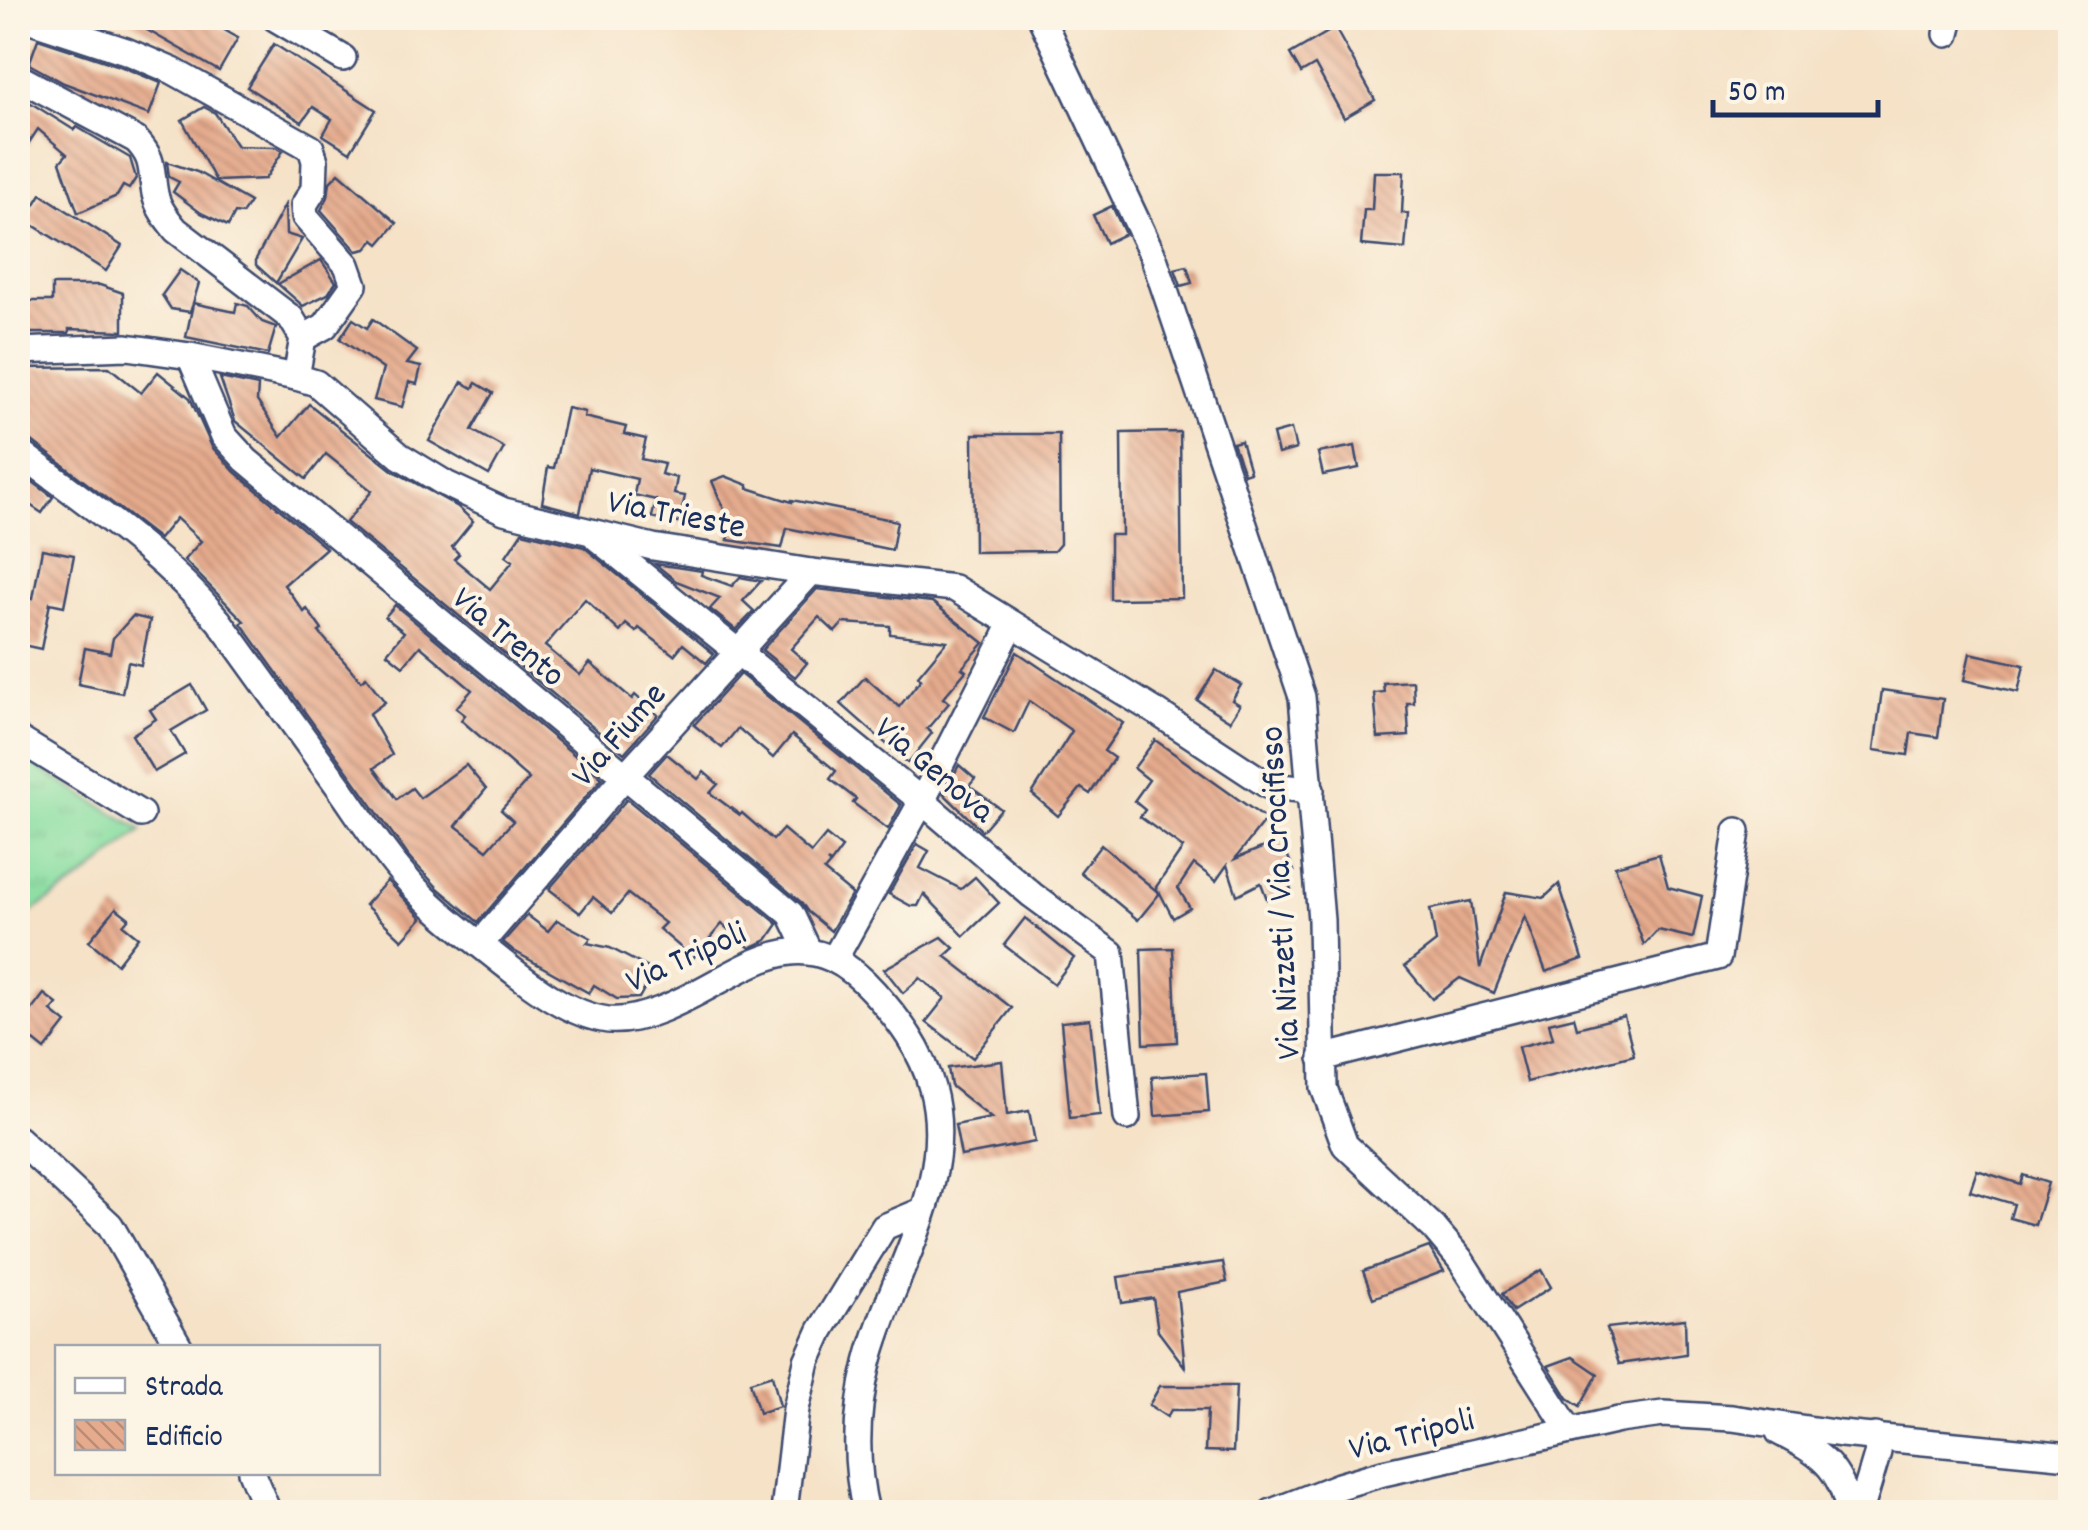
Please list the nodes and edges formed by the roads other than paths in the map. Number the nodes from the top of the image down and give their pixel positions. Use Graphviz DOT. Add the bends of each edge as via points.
graph roads {
  1 [pos="25,18"];
  2 [pos="275,18"];
  3 [pos="1041,18"];
  4 [pos="18,34"];
  5 [pos="343,58"];
  6 [pos="18,77"];
  7 [pos="303,338"];
  8 [pos="18,351"];
  9 [pos="190,356"];
  10 [pos="296,378"];
  11 [pos="18,450"];
  12 [pos="590,532"];
  13 [pos="810,572"];
  14 [pos="1012,624"];
  15 [pos="736,652"];
  16 [pos="18,739"];
  17 [pos="625,776"];
  18 [pos="1311,790"];
  19 [pos="922,801"];
  20 [pos="141,814"];
  21 [pos="1737,831"];
  22 [pos="480,944"];
  23 [pos="808,950"];
  24 [pos="835,958"];
  25 [pos="1322,1058"];
  26 [pos="1128,1117"];
  27 [pos="18,1139"];
  28 [pos="922,1212"];
  29 [pos="178,1345"];
  30 [pos="1766,1425"];
  31 [pos="1570,1431"];
  32 [pos="1857,1435"];
  33 [pos="2070,1456"];
  34 [pos="1837,1472"];
  35 [pos="252,1475"];
  36 [pos="268,1512"];
  37 [pos="784,1512"];
  38 [pos="866,1512"];
  39 [pos="1272,1512"];
  40 [pos="1849,1512"];
  41 [pos="1860,1512"];
  1 -- 4 [label="street"];
  1 -- 7 [label="street" via="173,71 310,148 314,190 304,204 305,217 347,265 354,285 325,326"];
  2 -- 5 [label="street"];
  3 -- 18 [label="street, Via Nizzeti / Via Crocifisso" via="1154,258 1302,697"];
  6 -- 7 [label="street" via="136,140 151,155 156,196 176,230 290,318"];
  7 -- 10 [label="street"];
  8 -- 9 [label="street, Via Trieste" via="126,347"];
  9 -- 10 [label="street, Via Trieste"];
  9 -- 17 [label="street, Via Trento" via="224,436 246,460"];
  10 -- 12 [label="street, Via Trieste" via="316,383 400,456 446,484 504,511"];
  11 -- 22 [label="street, Via Tripoli" via="192,589 408,881"];
  12 -- 13 [label="street, Via Trieste"];
  12 -- 15 [label="street, Via Genova"];
  13 -- 14 [label="street, Via Trieste" via="954,588"];
  13 -- 15 [label="street, Via Fiume"];
  14 -- 18 [label="street, Via Trieste" via="1270,786"];
  14 -- 19 [label="street"];
  15 -- 17 [label="street, Via Fiume"];
  15 -- 19 [label="street, Via Genova"];
  16 -- 20 [label="street"];
  17 -- 22 [label="street, Via Fiume"];
  17 -- 23 [label="street, Via Trento" via="790,914"];
  18 -- 25 [label="street, Via Nizzeti / Via Crocifisso"];
  19 -- 24 [label="street"];
  19 -- 26 [label="street, Via Genova" via="1110,953"];
  21 -- 25 [label="street" via="1718,958"];
  22 -- 23 [label="street, Via Tripoli" via="531,984 608,1020 640,1018 782,951"];
  23 -- 24 [label="street"];
  24 -- 28 [label="street" via="899,1019 922,1056 938,1110"];
  25 -- 31 [label="street, Via Nizzeti / Via Crocifisso" via="1324,1088 1345,1145 1460,1259"];
  27 -- 29 [label="street" via="110,1225"];
  28 -- 37 [label="street" via="884,1228 821,1330 796,1409"];
  28 -- 38 [label="street" via="868,1362 856,1426"];
  30 -- 31 [label="street, Via Tripoli" via="1663,1414"];
  30 -- 32 [label="street, Via Tripoli"];
  30 -- 34 [label="street"];
  31 -- 39 [label="street, Via Tripoli" via="1382,1473"];
  32 -- 33 [label="street, Via Tripoli"];
  32 -- 34 [label="street" via="1834,1442"];
  32 -- 41 [label="street" via="1878,1452"];
  34 -- 40 [label="street"];
  35 -- 36 [label="street"];
}
